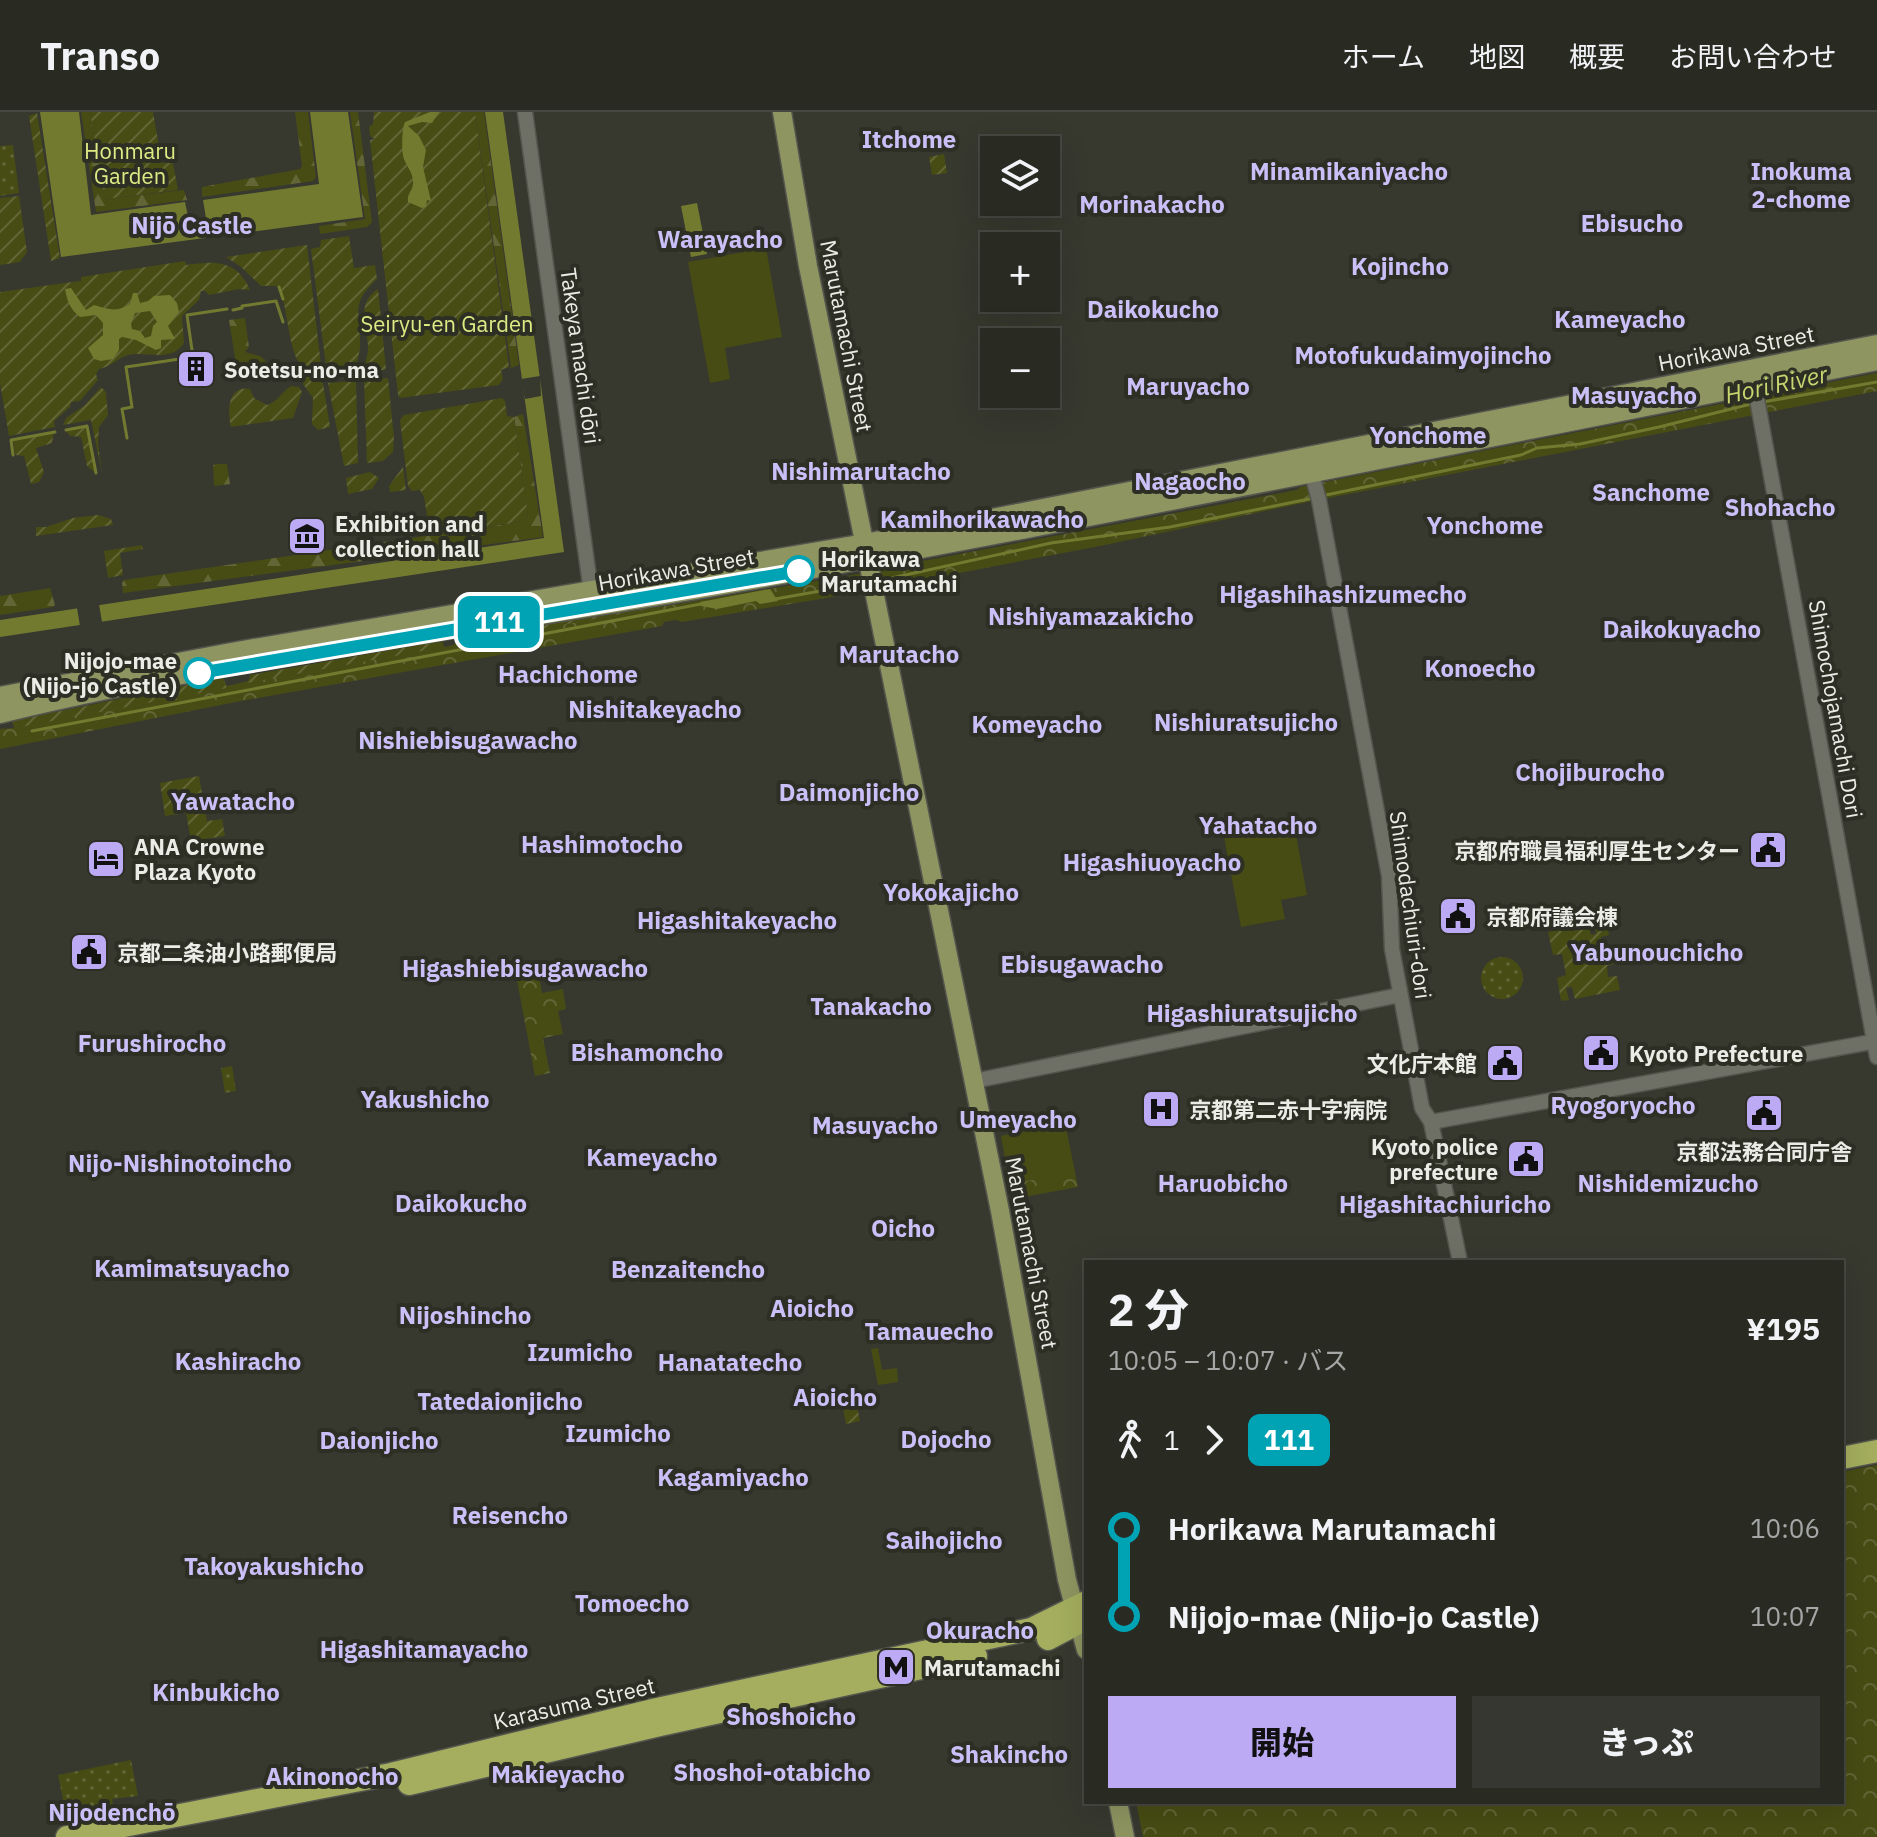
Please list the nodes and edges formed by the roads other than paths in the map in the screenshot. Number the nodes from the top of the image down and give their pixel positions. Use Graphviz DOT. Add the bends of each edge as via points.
graph roads {
  1 [pos="525,112"];
  2 [pos="782,112"];
  3 [pos="1877,344"];
  4 [pos="1877,361"];
  5 [pos="1753,383"];
  6 [pos="1312,471"];
  7 [pos="870,565"];
  8 [pos="592,600"];
  9 [pos="0,696"];
  10 [pos="0,714"];
  11 [pos="1400,995"];
  12 [pos="1876,1041"];
  13 [pos="1877,1057"];
  14 [pos="974,1081"];
  15 [pos="1431,1122"];
  16 [pos="1460,1260"];
  17 [pos="1877,1437"];
  18 [pos="1844,1444"];
  19 [pos="1877,1451"];
  20 [pos="1844,1458"];
  21 [pos="1081,1613"];
  22 [pos="1084,1635"];
  23 [pos="1118,1804"];
  24 [pos="67,1837"];
  25 [pos="136,1837"];
  26 [pos="1125,1837"];
  1 -- 8 [label="street, Takeya machi dōri"];
  2 -- 7 [label="main road, Marutamachi Street"];
  3 -- 5 [label="main road, Horikawa Street"];
  4 -- 5 [label="main road, Horikawa Street"];
  5 -- 6 [label="main road, Horikawa Street"];
  5 -- 12 [label="street, Shimochojamachi Dori"];
  6 -- 7 [label="main road, Horikawa Street"];
  6 -- 11 [label="street, Shimodachiuri-dori" via="1389,876"];
  7 -- 8 [label="main road, Horikawa Street"];
  7 -- 14 [label="main road, Marutamachi Street"];
  8 -- 9 [label="main road, Horikawa Street" via="246,649"];
  8 -- 10 [label="main road, Horikawa Street"];
  11 -- 14 [label="street"];
  11 -- 15 [label="street, Shimodachiuri-dori" via="1422,1108"];
  12 -- 13 [label="street, Shimochojamachi Dori"];
  12 -- 15 [label="street"];
  14 -- 21 [label="main road, Marutamachi Street" via="1067,1580"];
  15 -- 16 [label="street, Shimodachiuri-dori"];
  17 -- 18 [label="highway"];
  19 -- 20 [label="highway"];
  21 -- 22 [label="main road, Marutamachi Street"];
  21 -- 24 [label="highway, Karasuma Street" via="1031,1629 657,1709 391,1774"];
  21 -- 25 [label="highway, Karasuma Street" via="1035,1644 454,1775"];
  23 -- 26 [label="main road"];
}
